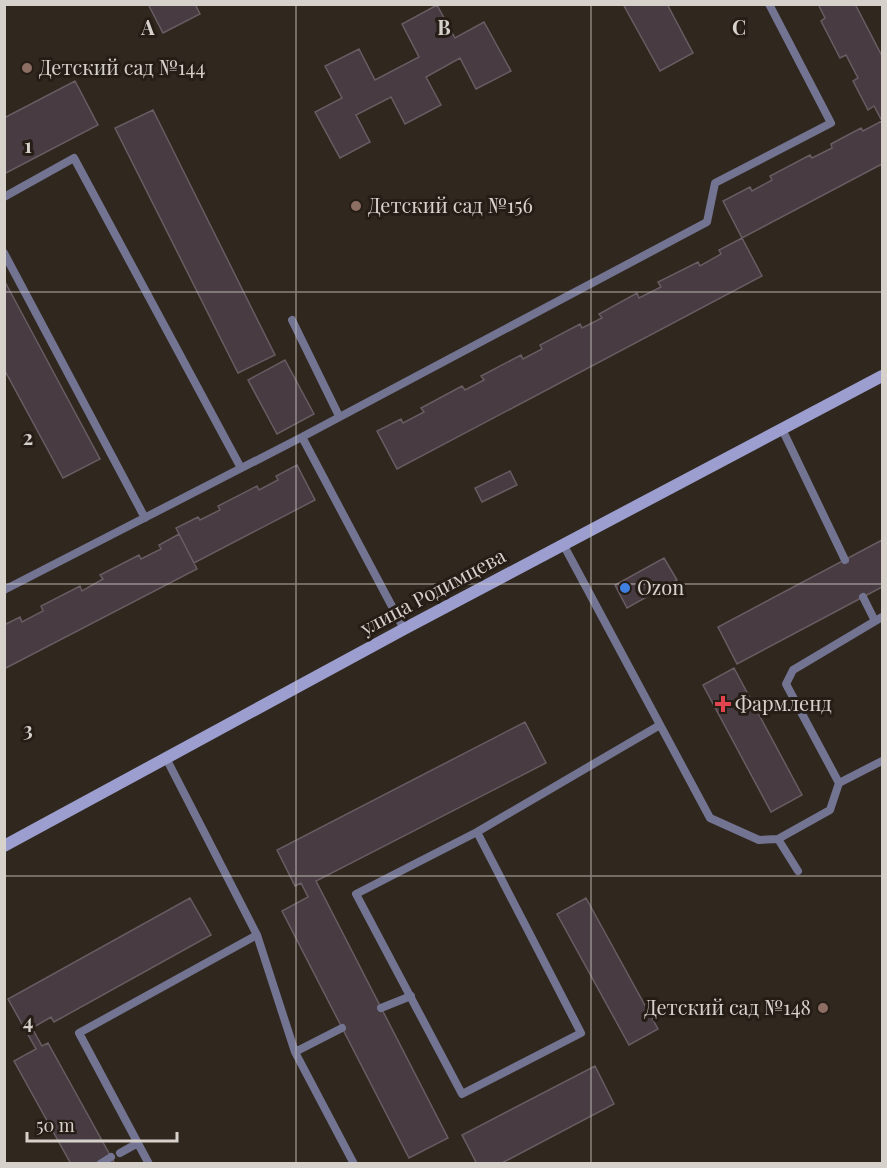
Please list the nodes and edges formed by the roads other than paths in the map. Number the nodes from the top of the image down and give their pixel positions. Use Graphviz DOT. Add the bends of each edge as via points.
graph roads {
  1 [pos="769,4"];
  2 [pos="4,197"];
  3 [pos="4,253"];
  4 [pos="292,320"];
  5 [pos="882,376"];
  6 [pos="339,416"];
  7 [pos="782,429"];
  8 [pos="302,437"];
  9 [pos="241,468"];
  10 [pos="145,518"];
  11 [pos="563,544"];
  12 [pos="845,560"];
  13 [pos="4,590"];
  14 [pos="863,597"];
  15 [pos="878,619"];
  16 [pos="404,629"];
  17 [pos="660,725"];
  18 [pos="167,760"];
  19 [pos="882,761"];
  20 [pos="839,783"];
  21 [pos="477,832"];
  22 [pos="778,839"];
  23 [pos="4,846"];
  24 [pos="798,871"];
  25 [pos="257,935"];
  26 [pos="411,996"];
  27 [pos="381,1008"];
  28 [pos="342,1028"];
  29 [pos="295,1052"];
  30 [pos="138,1143"];
  31 [pos="120,1153"];
  32 [pos="111,1157"];
  33 [pos="350,1162"];
  34 [pos="99,1164"];
  35 [pos="149,1164"];
  1 -- 6 [label="lane" via="831,123 714,183 707,222"];
  2 -- 9 [label="lane" via="74,158"];
  3 -- 10 [label="lane"];
  4 -- 6 [label="lane"];
  5 -- 7 [label="main road, улица Родимцева"];
  6 -- 8 [label="lane"];
  7 -- 11 [label="main road, улица Родимцева"];
  7 -- 12 [label="lane"];
  8 -- 9 [label="lane"];
  8 -- 16 [label="lane"];
  9 -- 10 [label="lane"];
  10 -- 13 [label="lane"];
  11 -- 16 [label="main road, улица Родимцева"];
  11 -- 17 [label="lane"];
  14 -- 15 [label="lane"];
  15 -- 20 [label="lane" via="793,669 786,684"];
  16 -- 18 [label="main road, улица Родимцева"];
  17 -- 21 [label="lane"];
  17 -- 22 [label="lane" via="710,818 759,840"];
  18 -- 23 [label="main road, улица Родимцева"];
  18 -- 25 [label="lane"];
  19 -- 20 [label="lane"];
  20 -- 22 [label="lane" via="830,810"];
  21 -- 26 [label="lane" via="356,894"];
  21 -- 26 [label="lane" via="581,1032 462,1094"];
  22 -- 24 [label="lane"];
  25 -- 29 [label="lane"];
  25 -- 30 [label="lane" via="79,1033"];
  26 -- 27 [label="lane"];
  28 -- 29 [label="lane"];
  29 -- 33 [label="lane"];
  30 -- 31 [label="lane"];
  30 -- 35 [label="lane"];
  32 -- 34 [label="lane"];
}
